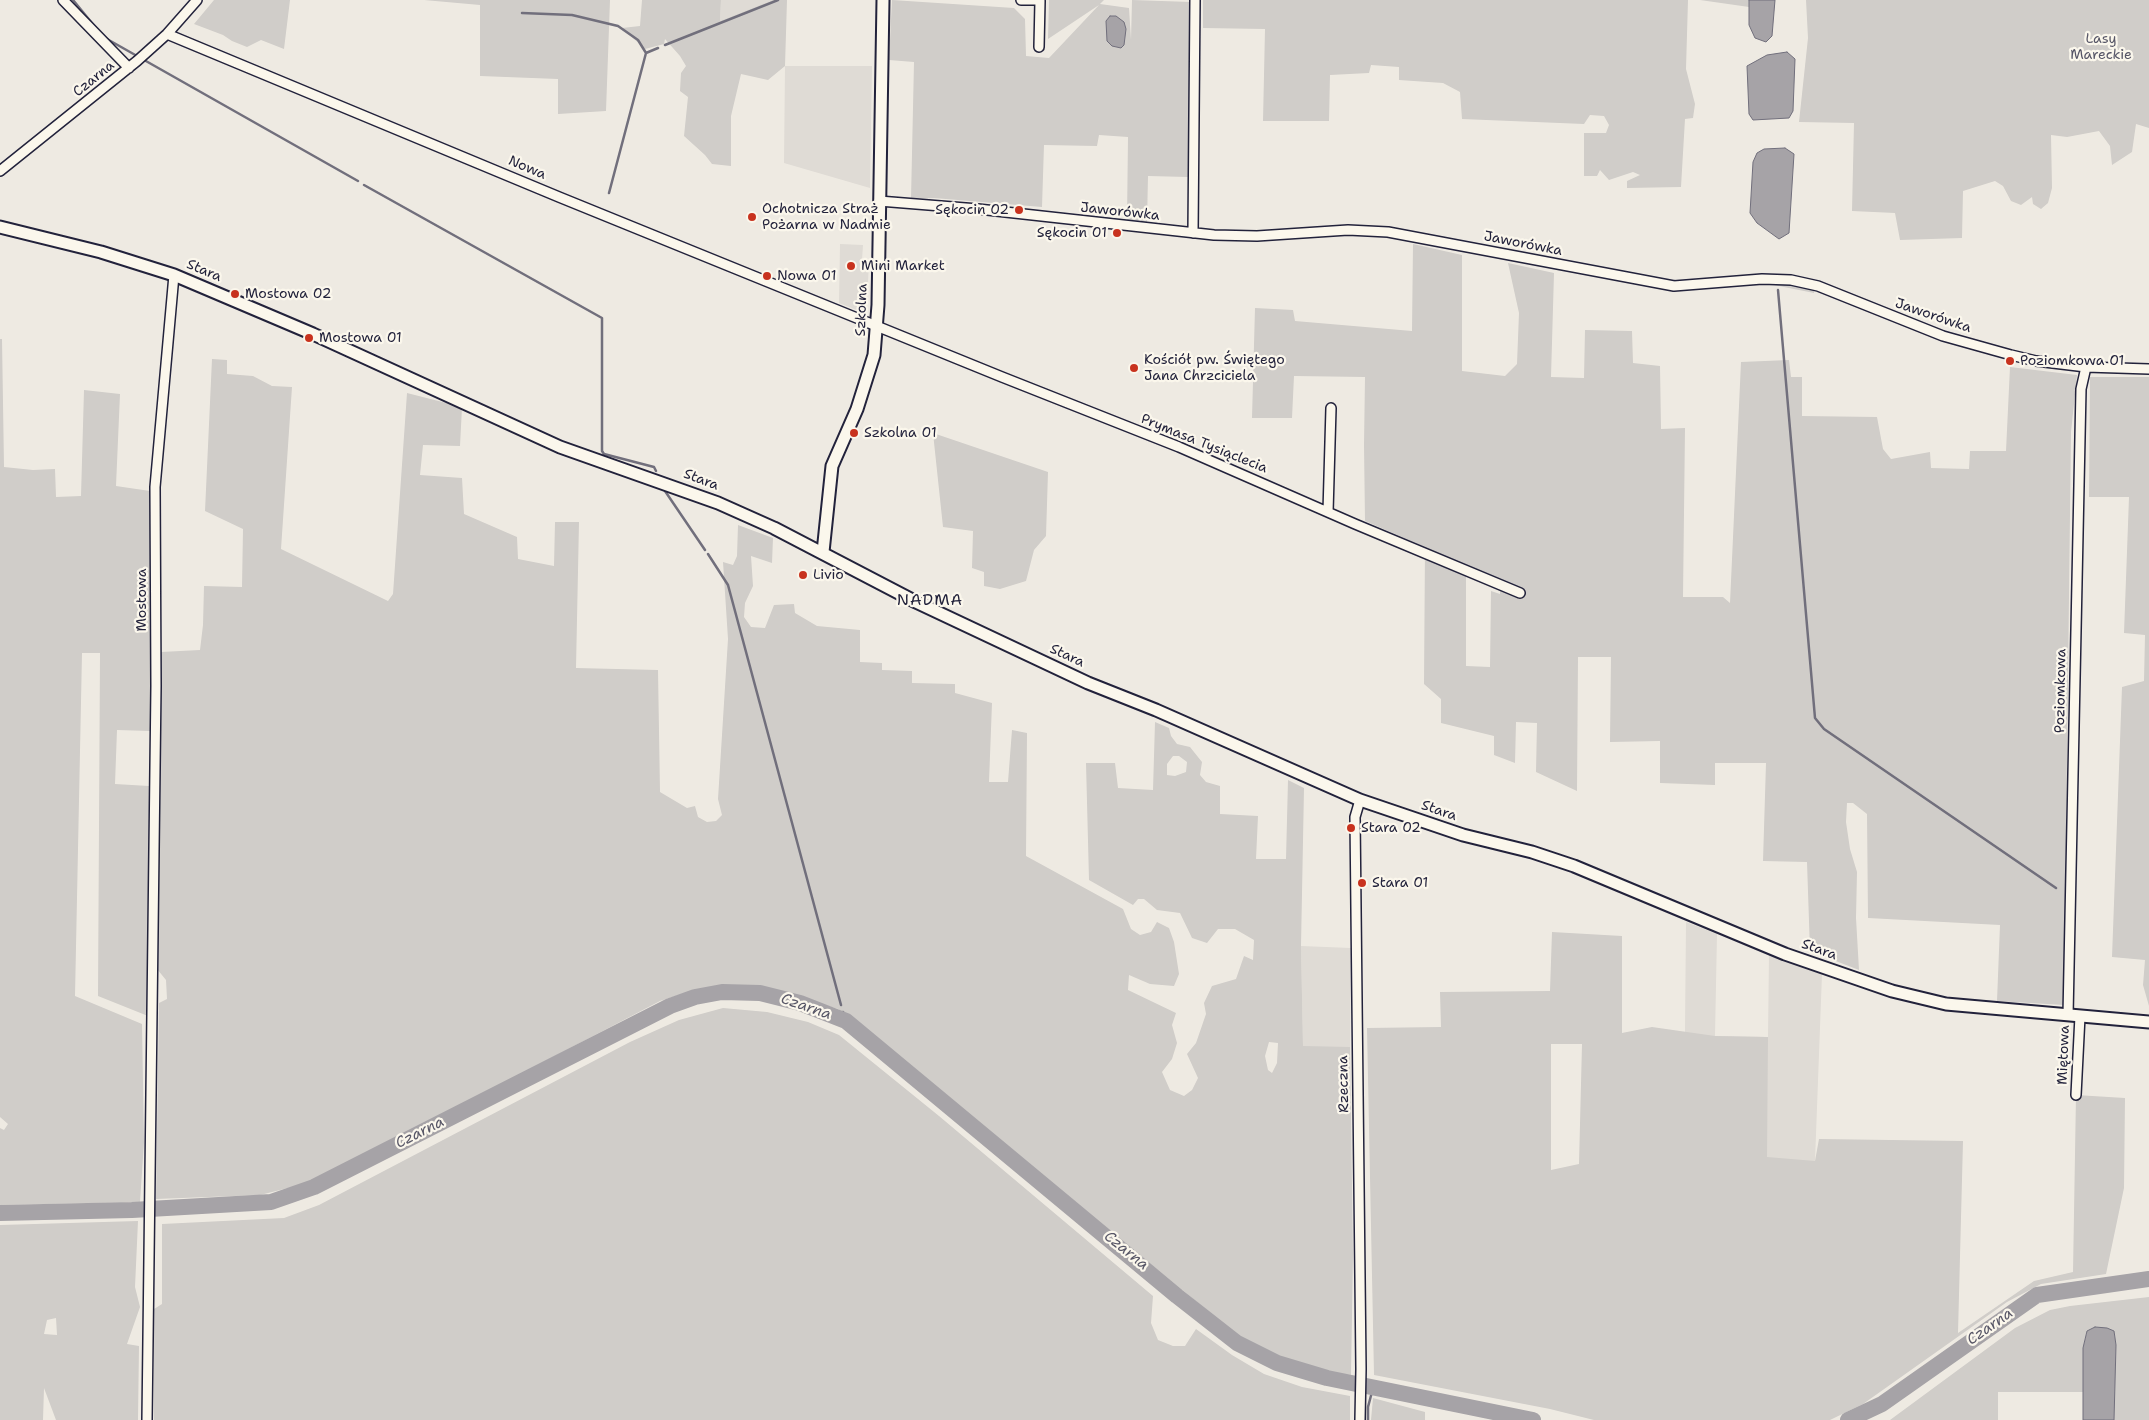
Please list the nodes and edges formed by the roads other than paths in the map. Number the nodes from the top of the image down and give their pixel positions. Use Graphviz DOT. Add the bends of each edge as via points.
graph roads {
  1 [pos="62,0"];
  2 [pos="197,0"];
  3 [pos="883,0"];
  4 [pos="1022,0"];
  5 [pos="1040,0"];
  6 [pos="1195,0"];
  7 [pos="167,34"];
  8 [pos="1039,47"];
  9 [pos="128,68"];
  10 [pos="0,171"];
  11 [pos="879,201"];
  12 [pos="0,227"];
  13 [pos="1193,233"];
  14 [pos="174,275"];
  15 [pos="877,326"];
  16 [pos="2086,367"];
  17 [pos="2149,369"];
  18 [pos="1331,408"];
  19 [pos="1328,512"];
  20 [pos="823,552"];
  21 [pos="1520,592"];
  22 [pos="1360,800"];
  23 [pos="2074,1016"];
  24 [pos="2149,1022"];
  25 [pos="2076,1095"];
  26 [pos="147,1420"];
  27 [pos="1360,1420"];
  1 -- 9 [label="street"];
  2 -- 7 [label="street, Czarna"];
  3 -- 11 [label="street, Szkolna"];
  4 -- 5 [label="street"];
  5 -- 8 [label="street"];
  6 -- 13 [label="street"];
  7 -- 9 [label="street, Czarna"];
  7 -- 15 [label="street, Nowa"];
  9 -- 10 [label="street, Czarna"];
  11 -- 13 [label="street, Jaworówka"];
  11 -- 15 [label="street, Szkolna"];
  12 -- 14 [label="street, Stara"];
  13 -- 16 [label="street, Jaworówka" via="1257,236 1348,230 1388,232 1668,286 1791,280 1818,286 1961,342 2036,361"];
  14 -- 20 [label="street, Stara" via="313,334 512,427 718,503"];
  14 -- 26 [label="street, Mostowa" via="155,488"];
  15 -- 19 [label="street, Prymasa Tysiąclecia" via="1188,451"];
  15 -- 20 [label="street, Szkolna" via="867,384 832,466"];
  16 -- 17 [label="street, Jaworówka"];
  16 -- 23 [label="street, Poziomkowa" via="2081,389"];
  18 -- 19 [label="street"];
  19 -- 21 [label="street, Prymasa Tysiąclecia"];
  20 -- 22 [label="street, Stara" via="916,602 1088,683"];
  22 -- 23 [label="street, Stara" via="1463,835 1574,866 1785,954 1884,988 1946,1004"];
  22 -- 27 [label="street, Rzeczna" via="1355,817"];
  23 -- 24 [label="street, Stara"];
  23 -- 25 [label="street, Miętowa"];
}
